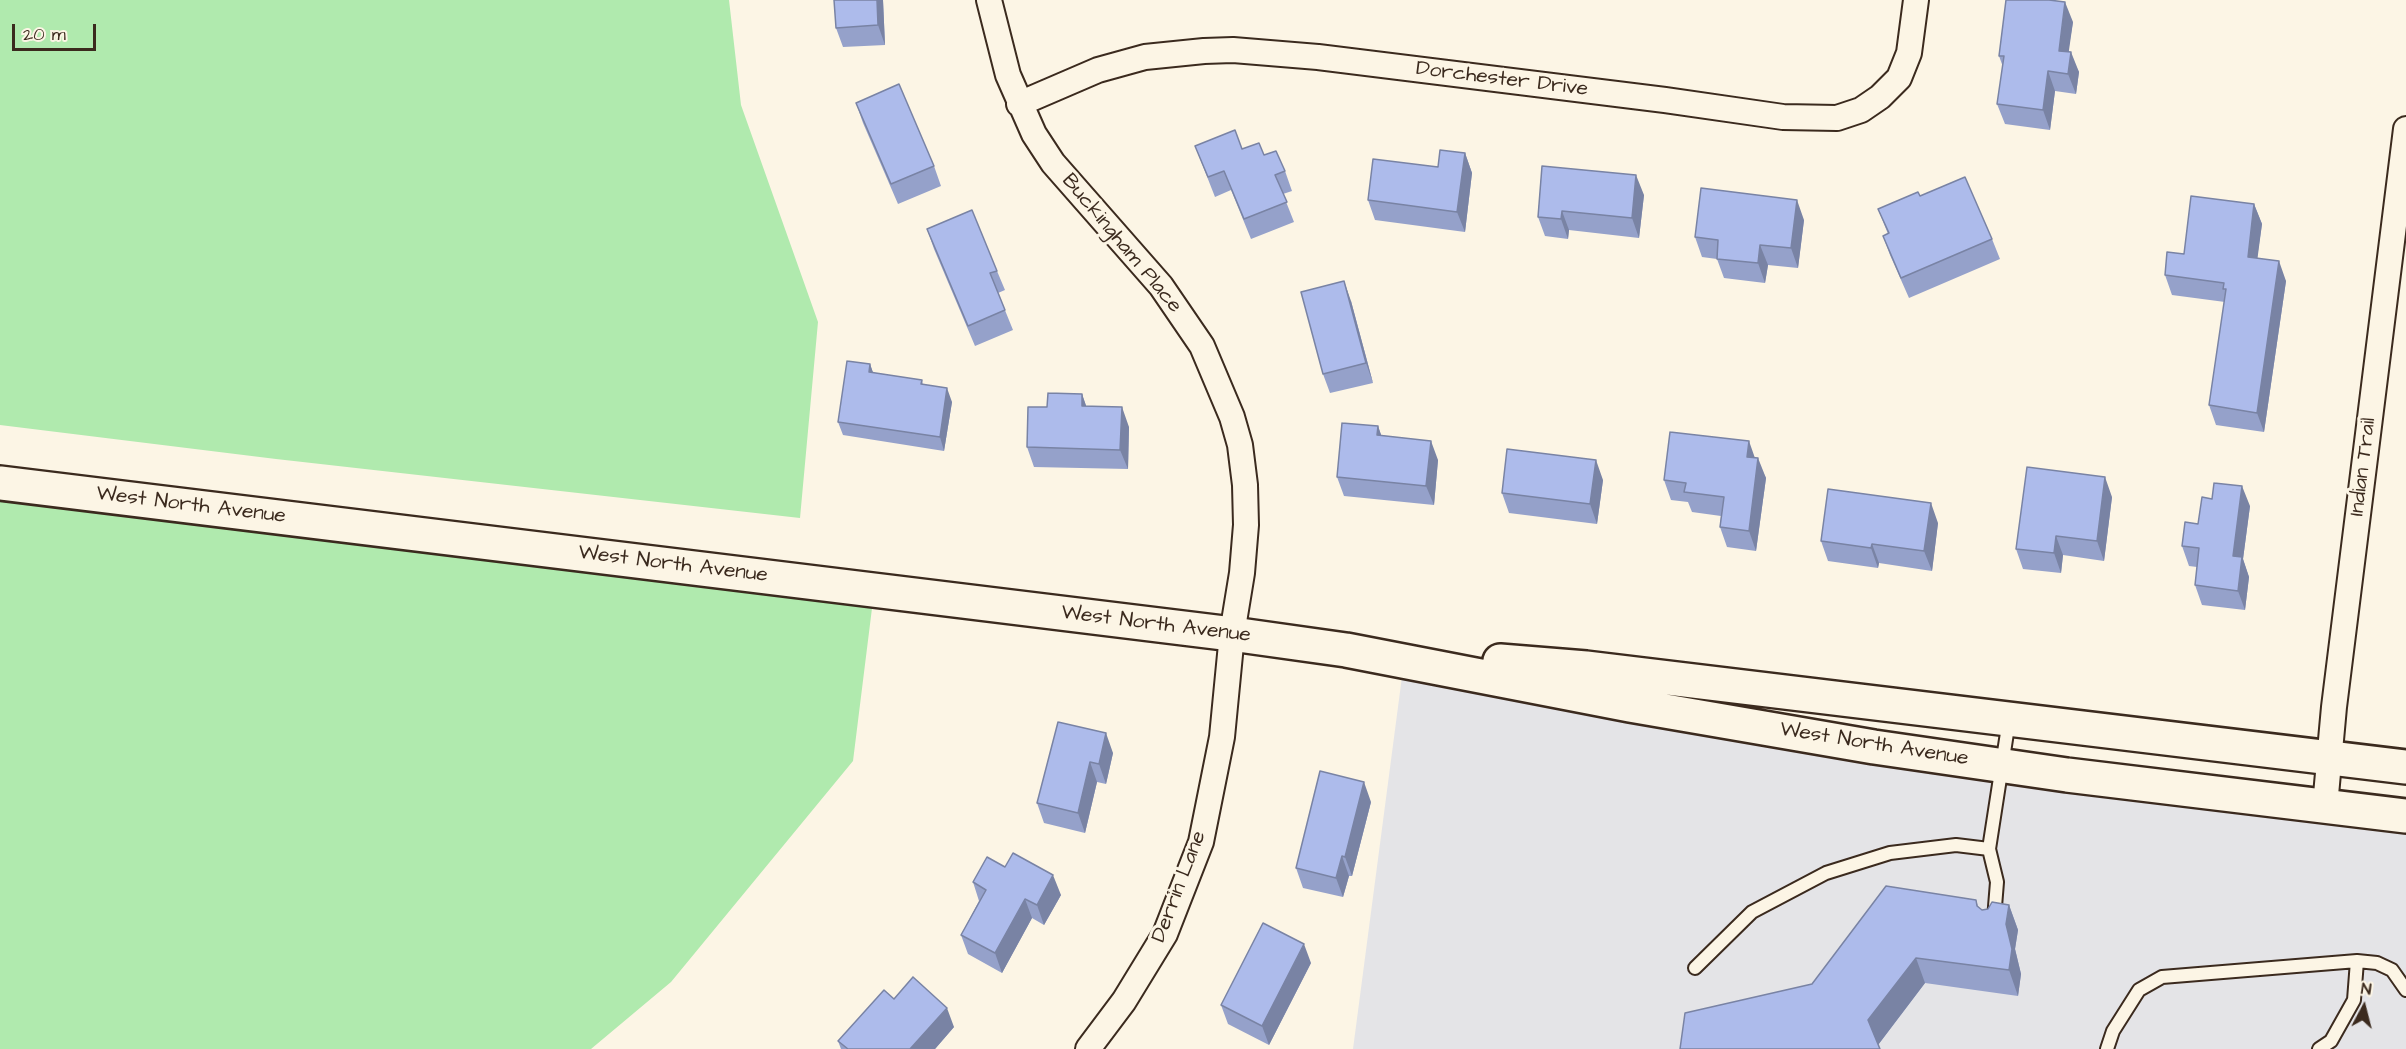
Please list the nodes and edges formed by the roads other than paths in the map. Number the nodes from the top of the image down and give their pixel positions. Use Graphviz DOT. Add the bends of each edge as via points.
graph roads {
  1 [pos="989,0"];
  2 [pos="1916,0"];
  3 [pos="1019,104"];
  4 [pos="2406,129"];
  5 [pos="0,483"];
  6 [pos="1232,634"];
  7 [pos="1346,650"];
  8 [pos="2009,719"];
  9 [pos="2330,758"];
  10 [pos="2003,765"];
  11 [pos="2406,767"];
  12 [pos="2340,808"];
  13 [pos="2406,816"];
  14 [pos="2406,823"];
  15 [pos="1989,849"];
  16 [pos="1993,927"];
  17 [pos="2357,961"];
  18 [pos="1695,968"];
  19 [pos="2406,990"];
  20 [pos="1088,1049"];
  21 [pos="2106,1049"];
  22 [pos="2319,1049"];
  1 -- 3 [label="street, Buckingham Place"];
  2 -- 3 [label="street, Dorchester Drive" via="1909,53 1899,78 1862,110 1837,118 1783,117 1318,57 1233,51 1145,57 1098,70"];
  3 -- 6 [label="street, Buckingham Place" via="1053,163 1161,286 1202,346 1232,417 1240,445 1246,525"];
  4 -- 9 [label="street, Indian Trail"];
  5 -- 6 [label="main road, West North Avenue"];
  6 -- 7 [label="main road, West North Avenue"];
  6 -- 20 [label="street, Derrin Lane" via="1222,737 1201,842 1166,934"];
  7 -- 8 [label="main road, West North Avenue" via="1586,668"];
  7 -- 10 [label="main road, West North Avenue" via="1630,705"];
  8 -- 9 [label="main road, West North Avenue"];
  8 -- 10 [label="lane"];
  9 -- 11 [label="main road, West North Avenue"];
  9 -- 12 [label="street, Indian Trail"];
  10 -- 12 [label="main road, West North Avenue"];
  10 -- 15 [label="lane"];
  12 -- 13 [label="main road, West North Avenue"];
  12 -- 14 [label="lane"];
  15 -- 16 [label="lane" via="1997,882"];
  15 -- 18 [label="lane" via="1956,844 1890,853 1826,873 1752,912"];
  17 -- 19 [label="lane" via="2377,963 2392,970"];
  17 -- 21 [label="lane" via="2162,977 2139,990"];
  17 -- 22 [label="lane" via="2354,1000 2331,1041"];
}
